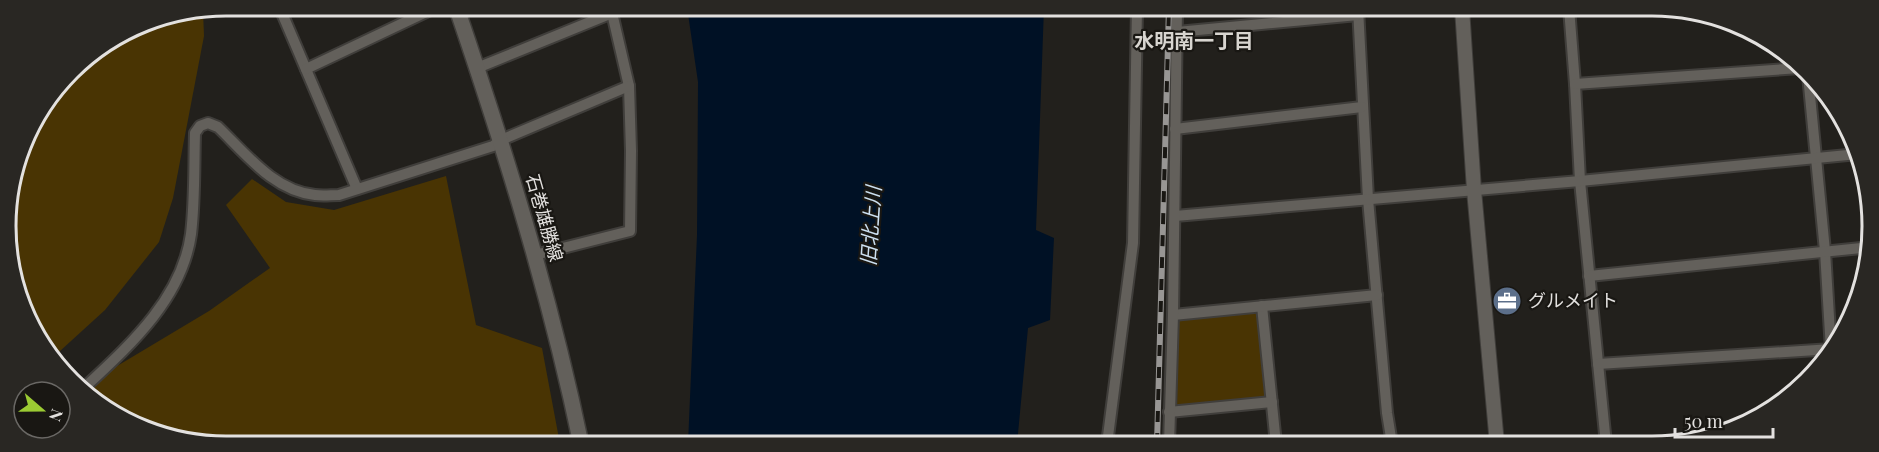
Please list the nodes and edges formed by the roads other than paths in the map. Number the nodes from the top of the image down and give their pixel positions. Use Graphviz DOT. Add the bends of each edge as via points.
graph roads {
  1 [pos="1137,16"];
  2 [pos="1177,16"];
  3 [pos="1313,16"];
  4 [pos="1358,16"];
  5 [pos="1463,16"];
  6 [pos="1570,16"];
  7 [pos="284,17"];
  8 [pos="416,17"];
  9 [pos="460,17"];
  10 [pos="595,17"];
  11 [pos="612,17"];
  12 [pos="1177,32"];
  13 [pos="477,68"];
  14 [pos="306,69"];
  15 [pos="1792,69"];
  16 [pos="1575,84"];
  17 [pos="628,86"];
  18 [pos="1809,87"];
  19 [pos="1362,107"];
  20 [pos="1175,129"];
  21 [pos="501,140"];
  22 [pos="1850,155"];
  23 [pos="1816,158"];
  24 [pos="1580,181"];
  25 [pos="357,189"];
  26 [pos="1474,190"];
  27 [pos="1368,199"];
  28 [pos="1175,216"];
  29 [pos="1861,248"];
  30 [pos="1825,251"];
  31 [pos="535,255"];
  32 [pos="1589,276"];
  33 [pos="1377,295"];
  34 [pos="1262,306"];
  35 [pos="1173,315"];
  36 [pos="1830,337"];
  37 [pos="1821,350"];
  38 [pos="1598,364"];
  39 [pos="89,384"];
  40 [pos="1272,402"];
  41 [pos="1169,412"];
  42 [pos="579,436"];
  43 [pos="1108,436"];
  44 [pos="1169,436"];
  45 [pos="1275,436"];
  46 [pos="1391,436"];
  47 [pos="1496,436"];
  48 [pos="1605,436"];
  1 -- 43 [label="street" via="1133,243"];
  2 -- 12 [label="street"];
  3 -- 12 [label="street"];
  4 -- 19 [label="street"];
  5 -- 26 [label="street"];
  6 -- 16 [label="street"];
  7 -- 14 [label="street"];
  8 -- 14 [label="street"];
  9 -- 13 [label="main road, 石巻雄勝線"];
  10 -- 13 [label="street"];
  11 -- 17 [label="street"];
  12 -- 20 [label="street"];
  13 -- 21 [label="main road, 石巻雄勝線"];
  14 -- 25 [label="street"];
  15 -- 16 [label="street"];
  16 -- 24 [label="street"];
  17 -- 21 [label="street"];
  17 -- 31 [label="street" via="630,231"];
  18 -- 23 [label="street"];
  19 -- 20 [label="street"];
  19 -- 27 [label="street"];
  20 -- 28 [label="street"];
  21 -- 25 [label="street" via="493,146"];
  21 -- 31 [label="main road, 石巻雄勝線"];
  22 -- 23 [label="street"];
  23 -- 24 [label="street"];
  23 -- 30 [label="street"];
  24 -- 26 [label="street"];
  24 -- 32 [label="street"];
  25 -- 39 [label="street" via="339,195 314,195 286,187 272,179 218,127 208,123 200,126 195,134 191,234 173,288 138,336"];
  26 -- 27 [label="street"];
  26 -- 47 [label="street"];
  27 -- 28 [label="street"];
  27 -- 33 [label="street"];
  28 -- 35 [label="street"];
  29 -- 30 [label="street"];
  30 -- 32 [label="street"];
  30 -- 36 [label="street"];
  31 -- 42 [label="main road, 石巻雄勝線"];
  32 -- 38 [label="street"];
  33 -- 34 [label="street"];
  33 -- 46 [label="street"];
  34 -- 35 [label="street"];
  34 -- 40 [label="street"];
  35 -- 41 [label="street"];
  37 -- 38 [label="street"];
  38 -- 48 [label="street"];
  40 -- 41 [label="street"];
  40 -- 45 [label="street"];
  41 -- 44 [label="street"];
}
